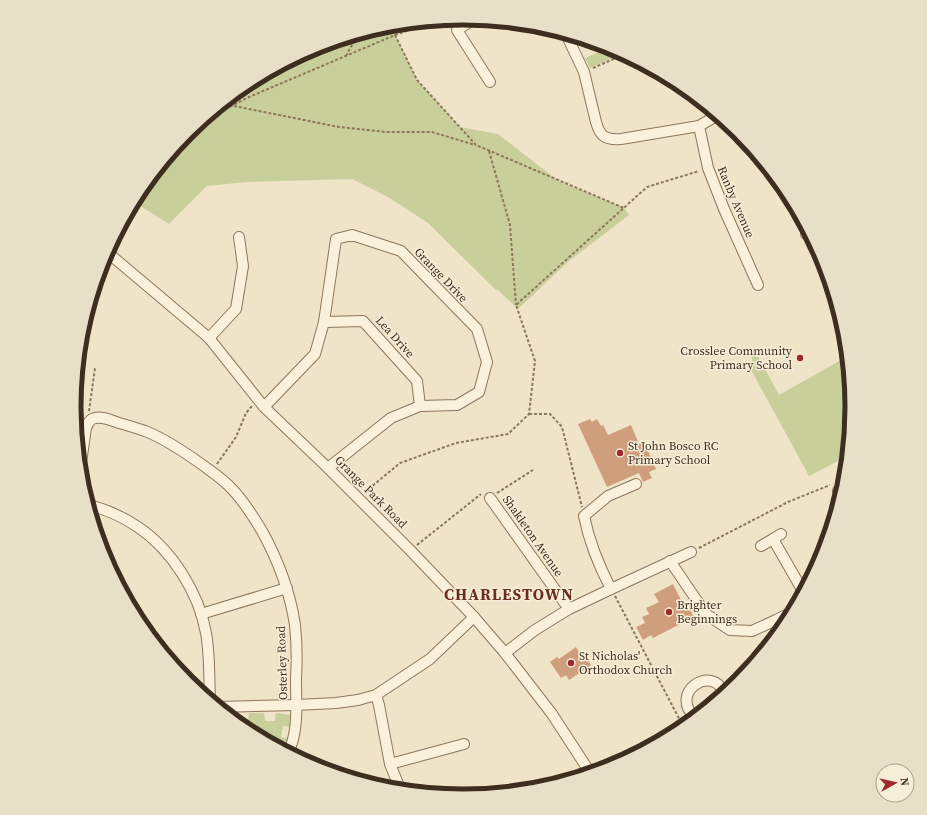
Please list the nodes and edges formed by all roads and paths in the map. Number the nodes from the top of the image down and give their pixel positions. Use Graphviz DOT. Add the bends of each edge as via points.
graph roads {
  1 [pos="465,25"];
  2 [pos="447,26"];
  3 [pos="416,28"];
  4 [pos="457,30"];
  5 [pos="395,31"];
  6 [pos="395,35"];
  7 [pos="570,40"];
  8 [pos="355,41"];
  9 [pos="346,56"];
  10 [pos="618,57"];
  11 [pos="584,72"];
  12 [pos="490,82"];
  13 [pos="232,105"];
  14 [pos="226,108"];
  15 [pos="713,117"];
  16 [pos="699,126"];
  17 [pos="476,145"];
  18 [pos="489,151"];
  19 [pos="708,168"];
  20 [pos="624,208"];
  21 [pos="239,237"];
  22 [pos="112,256"];
  23 [pos="758,285"];
  24 [pos="516,305"];
  25 [pos="324,322"];
  26 [pos="209,338"];
  27 [pos="95,368"];
  28 [pos="261,403"];
  29 [pos="420,406"];
  30 [pos="529,414"];
  31 [pos="91,420"];
  32 [pos="83,448"];
  33 [pos="328,468"];
  34 [pos="533,470"];
  35 [pos="212,472"];
  36 [pos="636,484"];
  37 [pos="838,488"];
  38 [pos="357,497"];
  39 [pos="490,498"];
  40 [pos="94,507"];
  41 [pos="584,516"];
  42 [pos="761,546"];
  43 [pos="410,550"];
  44 [pos="691,552"];
  45 [pos="670,562"];
  46 [pos="802,587"];
  47 [pos="287,588"];
  48 [pos="610,588"];
  49 [pos="569,609"];
  50 [pos="201,614"];
  51 [pos="785,616"];
  52 [pos="474,617"];
  53 [pos="505,653"];
  54 [pos="722,689"];
  55 [pos="210,694"];
  56 [pos="376,695"];
  57 [pos="296,705"];
  58 [pos="226,707"];
  59 [pos="691,714"];
  60 [pos="681,722"];
  61 [pos="464,744"];
  62 [pos="290,749"];
  63 [pos="390,764"];
  64 [pos="588,769"];
  65 [pos="398,784"];
  1 -- 4 [label="street"];
  2 -- 4 [label="path"];
  3 -- 6 [label="path"];
  4 -- 12 [label="street"];
  5 -- 6 [label="path"];
  6 -- 9 [label="path"];
  6 -- 17 [label="path" via="417,80"];
  7 -- 11 [label="street"];
  8 -- 9 [label="path"];
  9 -- 13 [label="path"];
  10 -- 11 [label="path"];
  11 -- 16 [label="street" via="598,129 608,138 621,139"];
  13 -- 14 [label="path"];
  13 -- 17 [label="path" via="339,127 387,132 432,132"];
  15 -- 16 [label="street"];
  16 -- 19 [label="street, Ranby Avenue"];
  17 -- 18 [label="path"];
  18 -- 20 [label="path"];
  18 -- 24 [label="path" via="510,225"];
  19 -- 20 [label="path" via="647,187"];
  19 -- 23 [label="street, Ranby Avenue"];
  20 -- 24 [label="path"];
  21 -- 26 [label="street" via="243,266 236,309"];
  22 -- 26 [label="street, Grange Park Road"];
  24 -- 30 [label="path" via="535,361"];
  25 -- 28 [label="street, Grange Drive" via="315,354"];
  25 -- 29 [label="street, Lea Drive" via="363,321 417,381"];
  25 -- 29 [label="street, Grange Drive" via="336,239 352,235 401,251 477,330 487,362 479,392 457,405"];
  26 -- 28 [label="street, Grange Park Road"];
  27 -- 31 [label="path" via="89,412"];
  28 -- 33 [label="street, Grange Park Road"];
  28 -- 35 [label="path" via="246,413 236,437"];
  29 -- 33 [label="street, Grange Drive" via="391,418"];
  30 -- 38 [label="path" via="508,434 456,443 400,463"];
  30 -- 41 [label="path" via="550,414 562,427"];
  31 -- 32 [label="street" via="86,428"];
  31 -- 35 [label="street, Osterley Road" via="104,418 145,431 175,446"];
  33 -- 38 [label="street, Grange Park Road"];
  34 -- 39 [label="path"];
  35 -- 47 [label="street, Osterley Road" via="228,485 262,530"];
  36 -- 41 [label="street" via="608,496"];
  37 -- 44 [label="path" via="788,502"];
  38 -- 43 [label="street, Grange Park Road"];
  39 -- 43 [label="path" via="485,490"];
  39 -- 49 [label="street, Shakleton Avenue"];
  40 -- 50 [label="street" via="118,515 138,527 166,552 189,584"];
  41 -- 48 [label="street" via="587,532"];
  42 -- 46 [label="street" via="777,536"];
  43 -- 52 [label="street, Grange Park Road"];
  44 -- 45 [label="street"];
  45 -- 48 [label="street"];
  45 -- 51 [label="street" via="706,614 730,630 752,630"];
  47 -- 50 [label="street"];
  47 -- 57 [label="street, Osterley Road" via="297,646"];
  48 -- 49 [label="street"];
  48 -- 60 [label="path"];
  49 -- 53 [label="street"];
  50 -- 55 [label="street" via="206,633"];
  52 -- 53 [label="street, Grange Park Road"];
  52 -- 56 [label="street" via="430,659"];
  53 -- 64 [label="street, Grange Park Road" via="552,714"];
  54 -- 59 [label="street" via="707,680 695,684 690,689 686,701"];
  56 -- 57 [label="street" via="336,703"];
  56 -- 63 [label="street"];
  57 -- 58 [label="street"];
  57 -- 62 [label="street, Osterley Road" via="295,730"];
  61 -- 63 [label="street"];
  63 -- 65 [label="street"];
}
